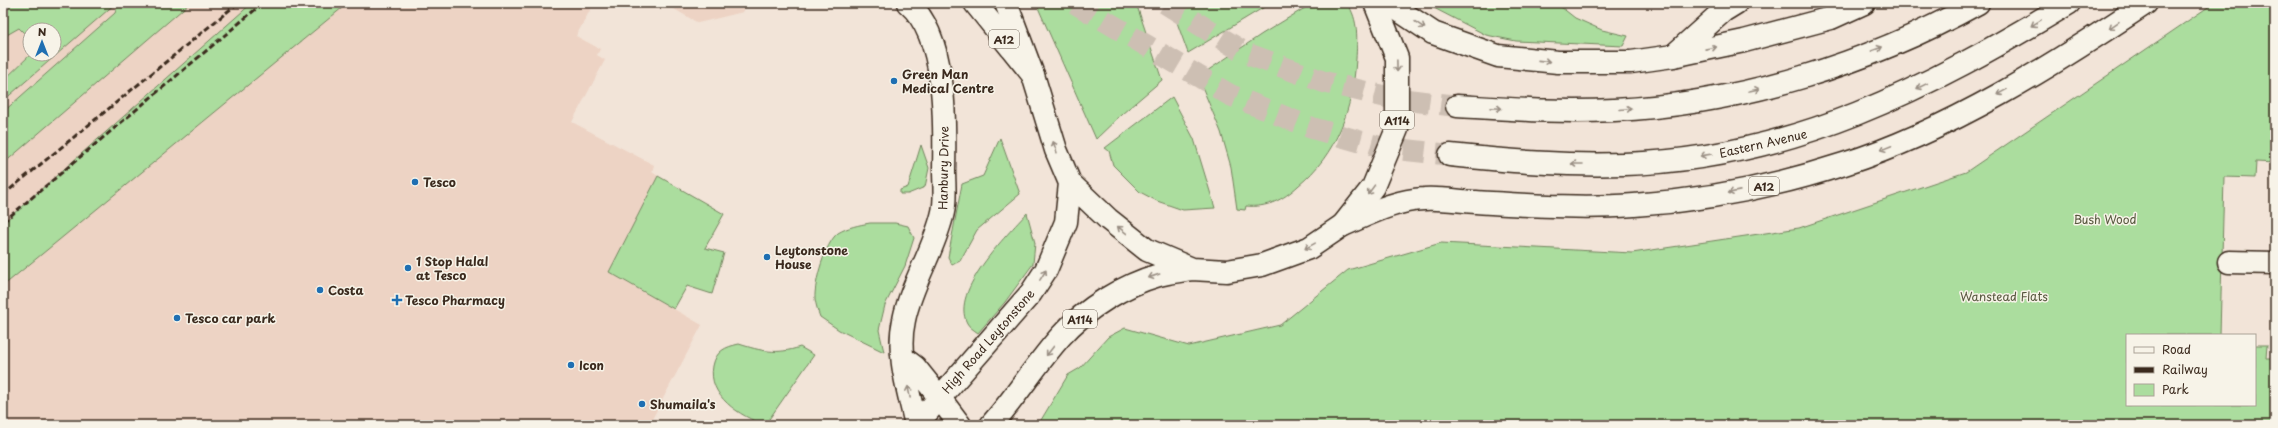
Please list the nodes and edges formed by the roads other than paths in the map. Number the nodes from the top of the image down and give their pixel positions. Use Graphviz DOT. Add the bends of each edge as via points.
graph roads {
  1 [pos="908,3"];
  2 [pos="975,3"];
  3 [pos="1006,3"];
  4 [pos="1375,3"];
  5 [pos="1388,3"];
  6 [pos="1736,3"];
  7 [pos="1864,3"];
  8 [pos="1978,3"];
  9 [pos="2069,3"];
  10 [pos="2146,3"];
  11 [pos="1673,56"];
  12 [pos="1032,75"];
  13 [pos="1457,106"];
  14 [pos="1450,156"];
  15 [pos="1070,182"];
  16 [pos="1343,225"];
  17 [pos="2229,262"];
  18 [pos="2275,263"];
  19 [pos="1192,269"];
  20 [pos="903,358"];
  21 [pos="939,397"];
  22 [pos="916,425"];
  23 [pos="960,425"];
  24 [pos="991,425"];
  1 -- 20 [label="main road, Hanbury Drive" via="919,12 937,56 945,122 944,211 904,320"];
  2 -- 12 [label="main road, A12"];
  3 -- 12 [label="main road, A114"];
  4 -- 16 [label="main road, A114, one-way" via="1397,58 1398,129 1374,187"];
  5 -- 11 [label="main road, one-way" via="1433,33 1498,56 1558,62 1631,62"];
  6 -- 11 [label="main road" via="1723,11"];
  11 -- 7 [label="main road, one-way" via="1823,20"];
  13 -- 8 [label="main road, one-way" via="1553,111 1614,110 1724,96 1793,80 1830,67 1936,25"];
  9 -- 14 [label="main road, Eastern Avenue, one-way" via="1965,64 1909,92 1819,129 1762,145 1687,158 1625,164 1545,164"];
  10 -- 16 [label="main road, A12, one-way" via="2033,75 1923,132 1846,164 1776,184 1661,203 1589,207 1423,199 1390,205"];
  15 -- 12 [label="main road, A114, one-way" via="1056,150"];
  19 -- 15 [label="main road, A114, one-way" via="1147,250 1108,219"];
  21 -- 15 [label="main road, High Road Leytonstone / A114, one-way" via="1031,293 1046,270 1066,222"];
  16 -- 19 [label="main road, A114, one-way" via="1309,248 1262,265 1227,270"];
  17 -- 18 [label="main road"];
  19 -- 24 [label="main road, A114, one-way" via="1160,274 1142,281 1087,313 1062,335"];
  20 -- 21 [label="main road" via="915,367"];
  22 -- 20 [label="main road, Hanbury Drive, one-way"];
  21 -- 22 [label="main road, High Road Leytonstone / A114"];
  21 -- 23 [label="main road"];
}
